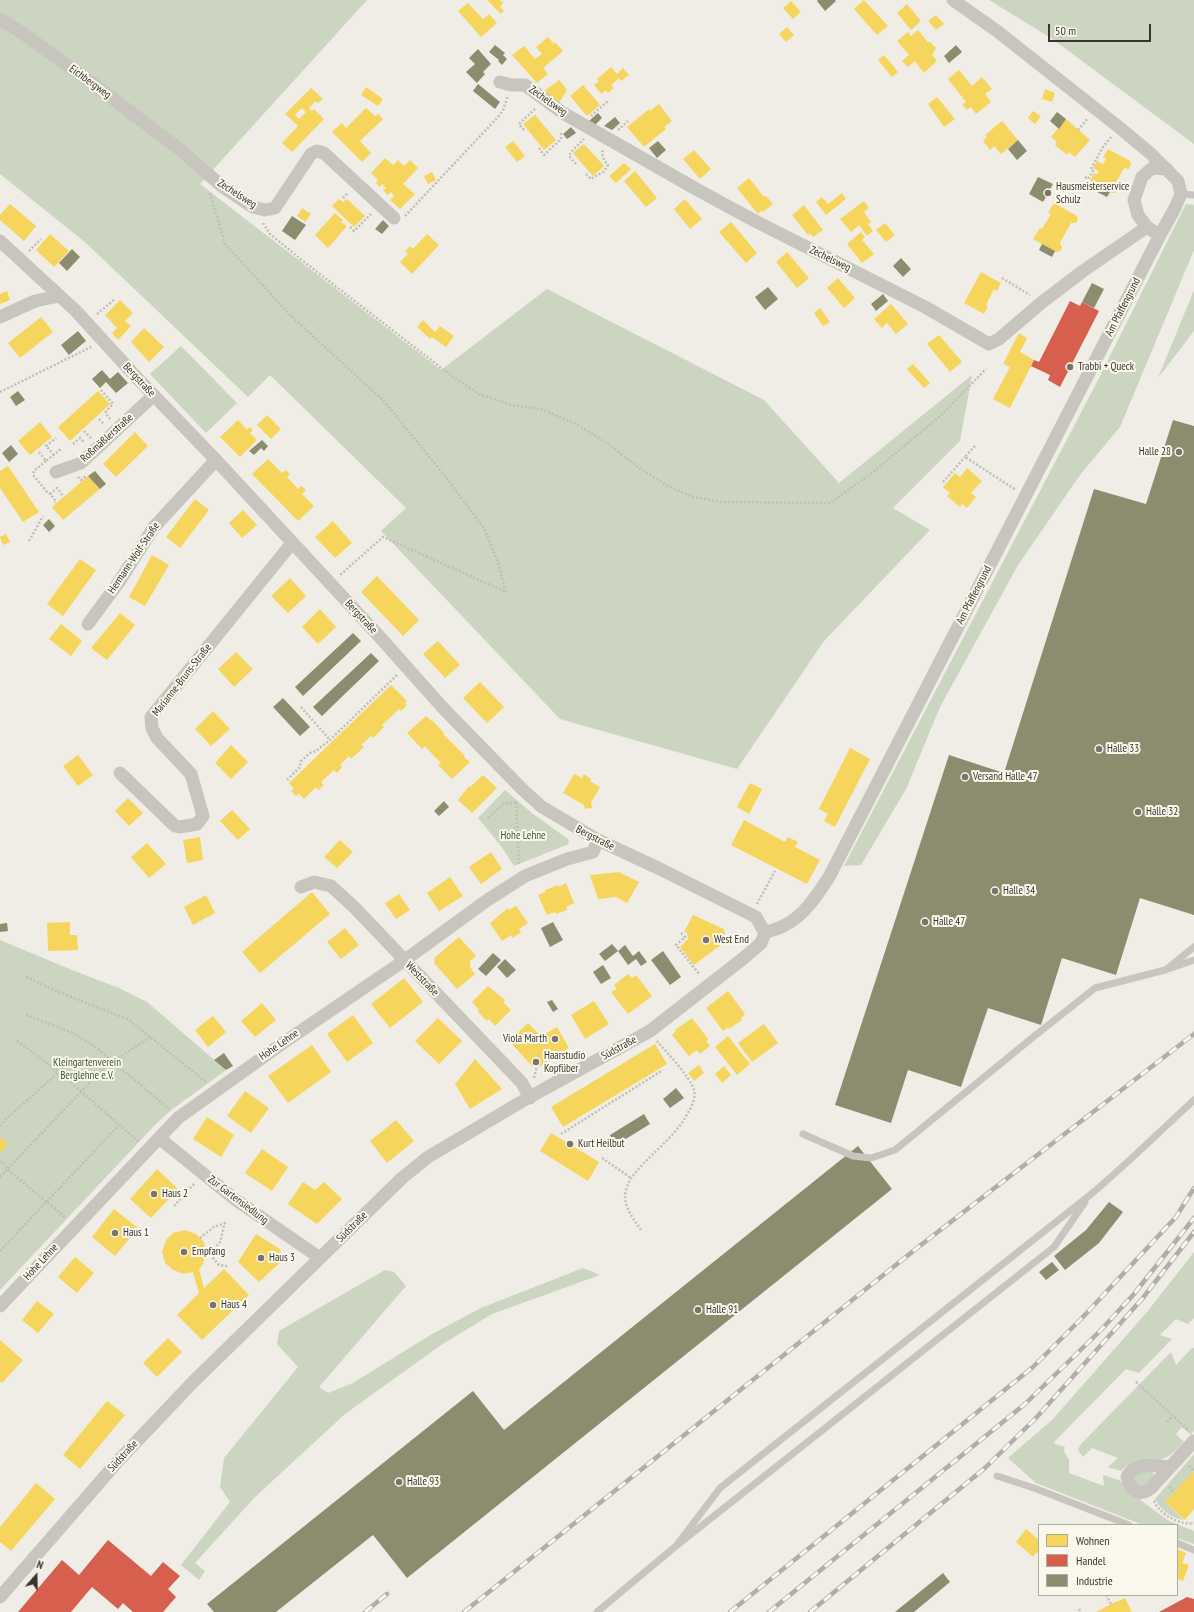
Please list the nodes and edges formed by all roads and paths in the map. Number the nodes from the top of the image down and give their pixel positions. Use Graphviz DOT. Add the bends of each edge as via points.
graph roads {
  1 [pos="953,0"];
  2 [pos="0,19"];
  3 [pos="500,82"];
  4 [pos="608,100"];
  5 [pos="507,101"];
  6 [pos="538,107"];
  7 [pos="524,130"];
  8 [pos="585,131"];
  9 [pos="559,132"];
  10 [pos="1114,133"];
  11 [pos="178,148"];
  12 [pos="539,148"];
  13 [pos="604,148"];
  14 [pos="576,164"];
  15 [pos="1167,170"];
  16 [pos="586,174"];
  17 [pos="1085,177"];
  18 [pos="210,192"];
  19 [pos="1180,194"];
  20 [pos="1194,195"];
  21 [pos="265,210"];
  22 [pos="375,210"];
  23 [pos="398,219"];
  24 [pos="350,227"];
  25 [pos="1147,227"];
  26 [pos="1160,235"];
  27 [pos="41,239"];
  28 [pos="0,240"];
  29 [pos="32,249"];
  30 [pos="1002,278"];
  31 [pos="59,296"];
  32 [pos="114,300"];
  33 [pos="1041,302"];
  34 [pos="95,316"];
  35 [pos="0,317"];
  36 [pos="96,345"];
  37 [pos="986,369"];
  38 [pos="101,390"];
  39 [pos="0,392"];
  40 [pos="153,396"];
  41 [pos="118,428"];
  42 [pos="56,438"];
  43 [pos="975,446"];
  44 [pos="61,449"];
  45 [pos="39,452"];
  46 [pos="54,455"];
  47 [pos="965,457"];
  48 [pos="216,460"];
  49 [pos="46,461"];
  50 [pos="56,472"];
  51 [pos="943,482"];
  52 [pos="1010,487"];
  53 [pos="50,494"];
  54 [pos="63,496"];
  55 [pos="55,503"];
  56 [pos="43,516"];
  57 [pos="29,540"];
  58 [pos="292,543"];
  59 [pos="337,578"];
  60 [pos="88,624"];
  61 [pos="400,672"];
  62 [pos="301,707"];
  63 [pos="330,740"];
  64 [pos="120,773"];
  65 [pos="287,780"];
  66 [pos="516,799"];
  67 [pos="516,803"];
  68 [pos="488,818"];
  69 [pos="598,840"];
  70 [pos="520,868"];
  71 [pos="775,871"];
  72 [pos="301,887"];
  73 [pos="755,906"];
  74 [pos="681,933"];
  75 [pos="765,933"];
  76 [pos="1194,948"];
  77 [pos="405,960"];
  78 [pos="1194,960"];
  79 [pos="1165,970"];
  80 [pos="700,975"];
  81 [pos="26,976"];
  82 [pos="26,1015"];
  83 [pos="650,1031"];
  84 [pos="150,1037"];
  85 [pos="17,1041"];
  86 [pos="113,1062"];
  87 [pos="537,1066"];
  88 [pos="535,1070"];
  89 [pos="663,1070"];
  90 [pos="59,1072"];
  91 [pos="208,1084"];
  92 [pos="81,1092"];
  93 [pos="530,1098"];
  94 [pos="1194,1100"];
  95 [pos="170,1111"];
  96 [pos="118,1125"];
  97 [pos="0,1126"];
  98 [pos="561,1134"];
  99 [pos="803,1134"];
  100 [pos="160,1138"];
  101 [pos="138,1142"];
  102 [pos="602,1158"];
  103 [pos="0,1161"];
  104 [pos="7,1169"];
  105 [pos="204,1174"];
  106 [pos="0,1177"];
  107 [pos="631,1178"];
  108 [pos="1090,1196"];
  109 [pos="46,1201"];
  110 [pos="174,1206"];
  111 [pos="67,1219"];
  112 [pos="642,1230"];
  113 [pos="200,1238"];
  114 [pos="0,1251"];
  115 [pos="320,1258"];
  116 [pos="228,1266"];
  117 [pos="0,1306"];
  118 [pos="1136,1382"];
  119 [pos="1173,1416"];
  120 [pos="1167,1422"];
  121 [pos="1193,1437"];
  122 [pos="1170,1467"];
  123 [pos="997,1476"];
  124 [pos="1149,1490"];
  125 [pos="1194,1523"];
  126 [pos="1126,1524"];
  127 [pos="1178,1543"];
  128 [pos="676,1546"];
  129 [pos="1194,1550"];
  130 [pos="1107,1596"];
  131 [pos="0,1597"];
  132 [pos="1111,1604"];
  133 [pos="597,1612"];
  1 -- 15 [label="street" via="1059,80 1150,153"];
  2 -- 11 [label="street, Eichbergweg" via="92,83"];
  3 -- 8 [label="street, Zechelsweg" via="525,85"];
  4 -- 8 [label="path" via="587,120"];
  5 -- 23 [label="path" via="498,117 444,176"];
  6 -- 7 [label="path" via="519,124"];
  8 -- 14 [label="path" via="582,142 569,156"];
  8 -- 33 [label="street, Zechelsweg" via="925,307 989,344 999,339"];
  9 -- 12 [label="path" via="561,138 544,155"];
  10 -- 17 [label="path" via="1103,147 1088,179"];
  11 -- 21 [label="street, Zechelsweg" via="223,187 253,207"];
  13 -- 16 [label="path" via="603,158 608,165 603,172 591,179"];
  15 -- 19 [label="street" via="1178,181"];
  15 -- 25 [label="street" via="1152,168 1142,177 1134,200 1138,215"];
  18 -- 59 [label="path" via="225,244 290,316 384,401 484,528 506,592 383,537"];
  19 -- 20 [label="lane"];
  19 -- 26 [label="street, Am Pfaffengrund"];
  21 -- 23 [label="street, Zechelsweg" via="275,208 311,154 317,151 324,153"];
  21 -- 37 [label="path" via="263,223 270,234 453,377 479,394 512,405 541,409 574,423 607,442 642,470 693,498 722,502 830,503 873,472 940,416"];
  22 -- 24 [label="path" via="354,231"];
  25 -- 26 [label="street"];
  25 -- 33 [label="street, Zechelsweg"];
  26 -- 75 [label="street, Am Pfaffengrund" via="829,877 804,911 786,925"];
  27 -- 29 [label="path"];
  28 -- 31 [label="street, Bergstraße"];
  30 -- 33 [label="path"];
  31 -- 35 [label="street" via="35,301"];
  31 -- 40 [label="street, Bergstraße" via="76,311"];
  32 -- 34 [label="path"];
  36 -- 39 [label="path"];
  38 -- 41 [label="path" via="113,404 106,414"];
  40 -- 41 [label="street, Roßmäßlerstraße"];
  40 -- 48 [label="street, Bergstraße"];
  41 -- 50 [label="street, Roßmäßlerstraße" via="81,463"];
  42 -- 46 [label="path" via="46,446"];
  43 -- 47 [label="path"];
  44 -- 46 [label="path"];
  45 -- 49 [label="path"];
  46 -- 49 [label="path"];
  47 -- 51 [label="path"];
  47 -- 52 [label="path"];
  48 -- 58 [label="street, Bergstraße"];
  48 -- 60 [label="street, Hermann-Wolf-Straße" via="154,527 119,582"];
  49 -- 53 [label="path" via="33,474"];
  53 -- 54 [label="path" via="57,488"];
  53 -- 55 [label="path"];
  56 -- 57 [label="path"];
  58 -- 64 [label="street, Marianne-Bruns-Straße" via="151,717 152,728 157,738 191,774 203,816 197,824 175,826"];
  58 -- 69 [label="street, Bergstraße" via="443,708 522,789 542,807"];
  61 -- 63 [label="path"];
  62 -- 63 [label="path"];
  63 -- 65 [label="path" via="301,761 300,767"];
  66 -- 67 [label="path"];
  67 -- 68 [label="path" via="504,803"];
  67 -- 70 [label="path"];
  69 -- 75 [label="street, Bergstraße" via="756,917"];
  69 -- 77 [label="street, Hohe Lehne" via="593,852 567,859 525,876 478,906"];
  71 -- 73 [label="path"];
  72 -- 77 [label="street, Weststraße" via="314,882 331,886"];
  74 -- 80 [label="path" via="684,937 676,944"];
  75 -- 83 [label="street, Südstraße" via="761,943 745,957"];
  76 -- 79 [label="lane"];
  77 -- 93 [label="street, Weststraße" via="522,1083"];
  77 -- 100 [label="street, Hohe Lehne" via="282,1043 178,1118"];
  78 -- 79 [label="lane"];
  79 -- 99 [label="lane" via="1095,988 895,1150 871,1158 853,1156"];
  81 -- 84 [label="path" via="129,1020"];
  82 -- 86 [label="path" via="73,1033"];
  83 -- 93 [label="street, Südstraße"];
  83 -- 107 [label="path" via="690,1081 694,1091 693,1105 677,1130"];
  84 -- 86 [label="path"];
  84 -- 91 [label="path"];
  85 -- 90 [label="path"];
  86 -- 92 [label="path"];
  86 -- 95 [label="path"];
  87 -- 88 [label="path"];
  89 -- 98 [label="path"];
  90 -- 92 [label="path"];
  90 -- 97 [label="path"];
  92 -- 96 [label="path"];
  92 -- 104 [label="path"];
  93 -- 115 [label="street, Südstraße" via="428,1157 402,1178"];
  94 -- 108 [label="lane"];
  96 -- 101 [label="path"];
  96 -- 109 [label="path"];
  100 -- 105 [label="street, Zur Gartensiedlung"];
  100 -- 117 [label="street, Hohe Lehne"];
  102 -- 107 [label="path"];
  103 -- 104 [label="path"];
  104 -- 106 [label="path"];
  104 -- 109 [label="path"];
  105 -- 110 [label="path"];
  105 -- 115 [label="street, Zur Gartensiedlung" via="236,1200"];
  107 -- 112 [label="path" via="625,1198 628,1208"];
  108 -- 128 [label="lane" via="720,1488"];
  108 -- 128 [label="lane" via="1054,1247"];
  109 -- 111 [label="path"];
  109 -- 114 [label="path"];
  113 -- 116 [label="path" via="225,1222 220,1242 211,1256 219,1265"];
  115 -- 131 [label="street, Südstraße" via="193,1382 119,1460"];
  118 -- 119 [label="path"];
  119 -- 120 [label="path"];
  119 -- 121 [label="path"];
  121 -- 122 [label="street"];
  122 -- 124 [label="street"];
  122 -- 124 [label="street" via="1143,1466 1130,1472 1126,1478 1134,1489 1144,1493"];
  123 -- 126 [label="lane"];
  124 -- 125 [label="path" via="1161,1511 1184,1523"];
  127 -- 129 [label="lane"];
  128 -- 133 [label="lane"];
  130 -- 132 [label="path"];
}
